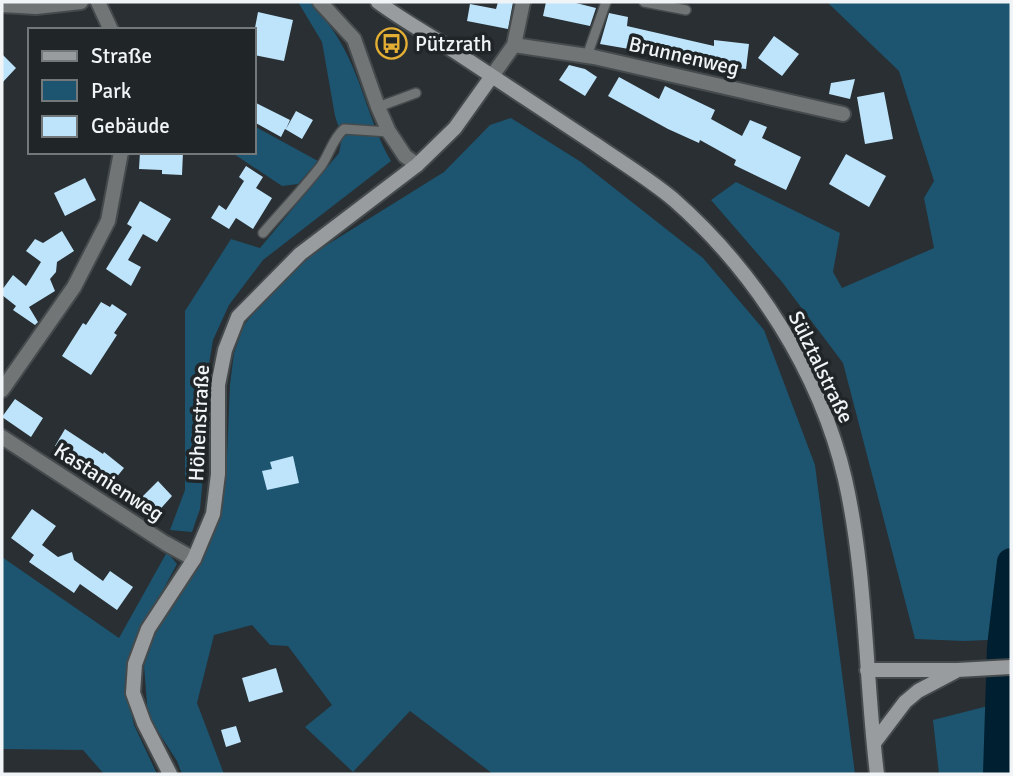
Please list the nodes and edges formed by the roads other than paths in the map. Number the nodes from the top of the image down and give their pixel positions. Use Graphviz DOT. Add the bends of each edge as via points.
graph roads {
  1 [pos="81,2"];
  2 [pos="98,2"];
  3 [pos="320,2"];
  4 [pos="378,2"];
  5 [pos="523,2"];
  6 [pos="606,2"];
  7 [pos="644,2"];
  8 [pos="2,5"];
  9 [pos="686,10"];
  10 [pos="110,28"];
  11 [pos="513,45"];
  12 [pos="587,57"];
  13 [pos="492,76"];
  14 [pos="416,93"];
  15 [pos="378,107"];
  16 [pos="843,114"];
  17 [pos="390,132"];
  18 [pos="121,154"];
  19 [pos="417,165"];
  20 [pos="263,233"];
  21 [pos="2,390"];
  22 [pos="2,437"];
  23 [pos="194,559"];
  24 [pos="1011,667"];
  25 [pos="867,670"];
  26 [pos="957,670"];
  27 [pos="874,743"];
  28 [pos="170,774"];
  29 [pos="877,774"];
  1 -- 8 [label="street"];
  2 -- 10 [label="street"];
  3 -- 15 [label="street" via="354,39"];
  4 -- 13 [label="main road, Sülztalstraße"];
  5 -- 11 [label="street"];
  6 -- 12 [label="lane"];
  7 -- 9 [label="lane"];
  11 -- 12 [label="street, Brunnenweg"];
  11 -- 13 [label="street"];
  12 -- 16 [label="street, Brunnenweg" via="818,115"];
  13 -- 19 [label="main road, Höhenstraße" via="455,128"];
  13 -- 25 [label="main road, Sülztalstraße" via="671,198 724,250 768,306 813,391 845,478"];
  14 -- 15 [label="lane"];
  15 -- 17 [label="street"];
  17 -- 19 [label="street" via="405,156"];
  17 -- 20 [label="lane" via="344,129 320,167"];
  18 -- 21 [label="street" via="108,221 74,287"];
  19 -- 23 [label="main road, Höhenstraße" via="300,254 238,317 218,385 213,514"];
  22 -- 23 [label="street, Kastanienweg"];
  23 -- 28 [label="main road, Höhenstraße" via="148,629 135,664 133,693"];
  24 -- 26 [label="main road"];
  25 -- 26 [label="main road"];
  25 -- 27 [label="main road, Sülztalstraße"];
  26 -- 27 [label="main road" via="905,702"];
  27 -- 29 [label="main road, Sülztalstraße"];
}
